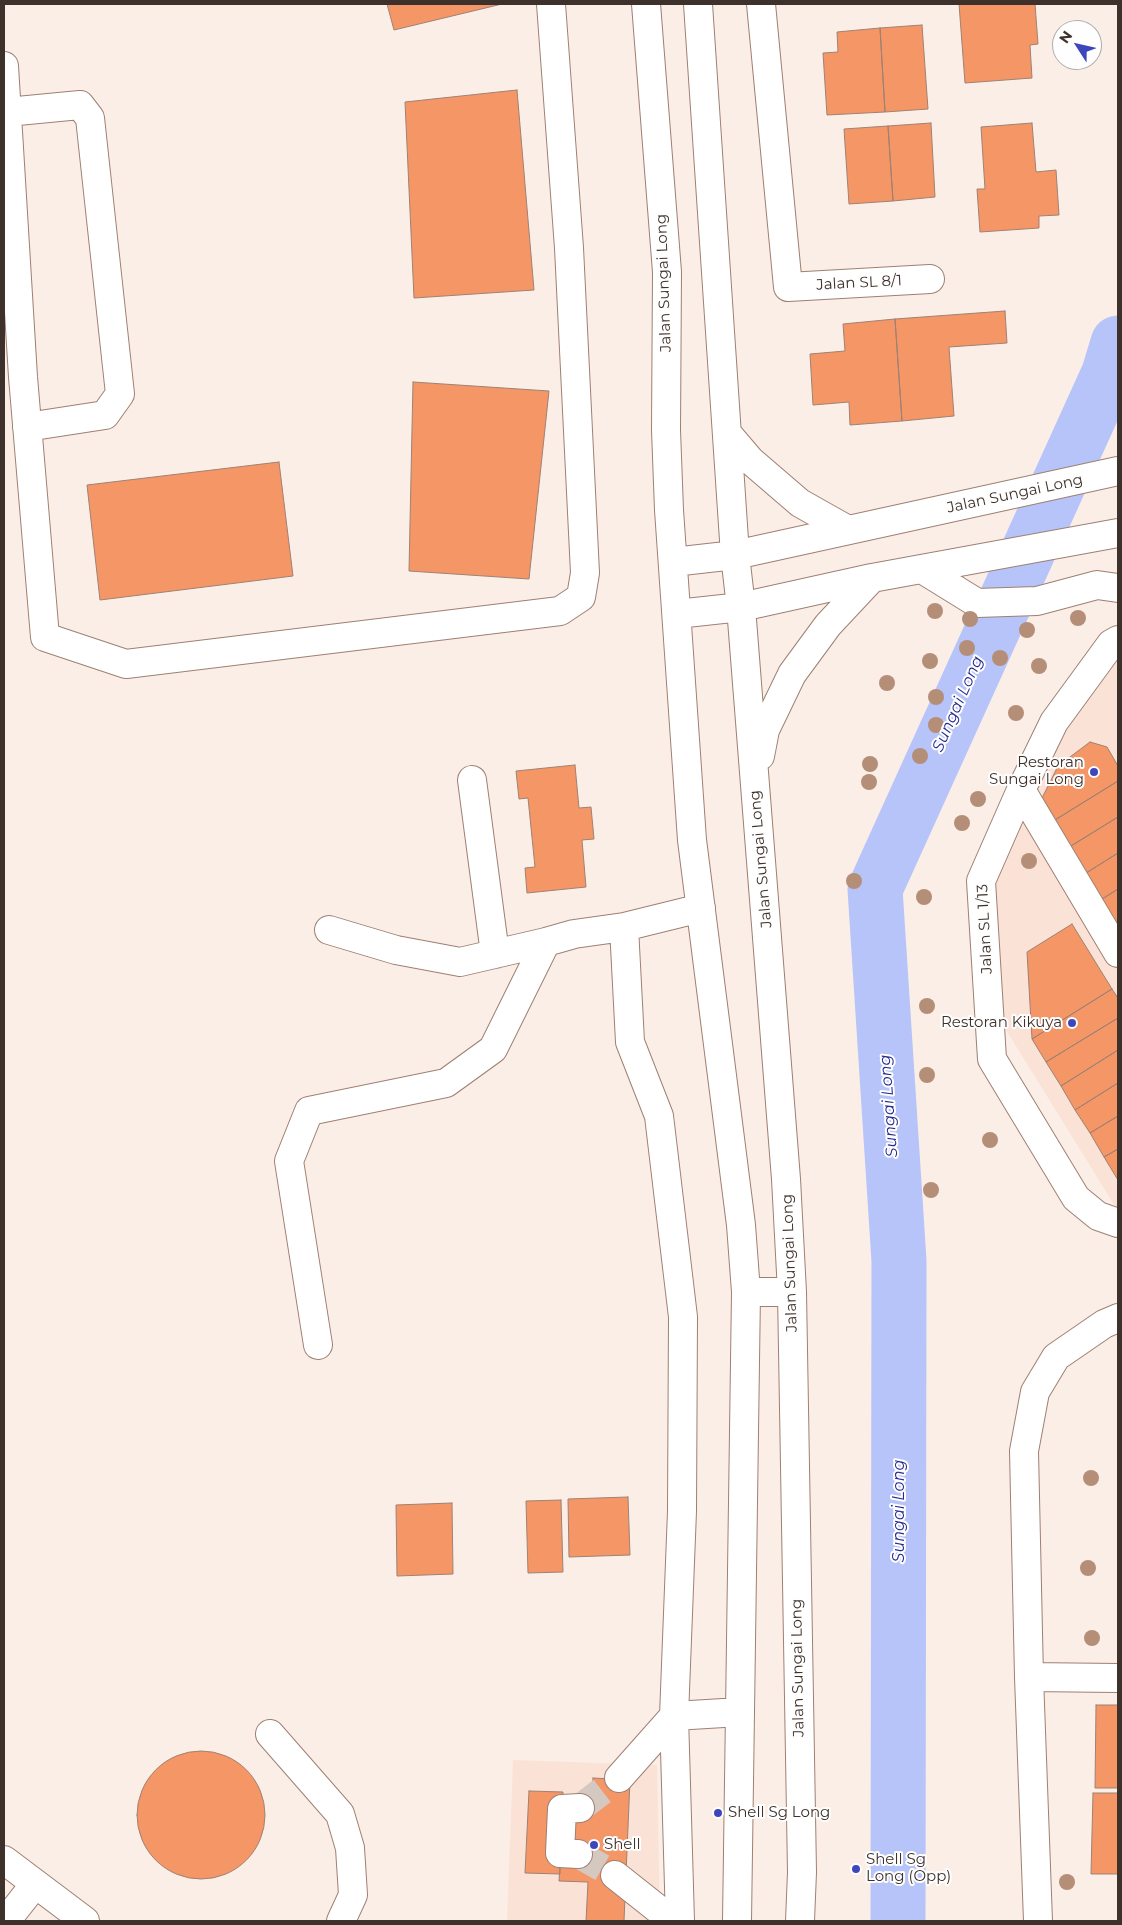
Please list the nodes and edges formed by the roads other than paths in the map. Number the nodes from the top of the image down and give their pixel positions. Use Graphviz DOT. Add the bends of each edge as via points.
graph roads {
  1 [pos="551,4"];
  2 [pos="646,4"];
  3 [pos="698,4"];
  4 [pos="761,4"];
  5 [pos="4,66"];
  6 [pos="6,112"];
  7 [pos="930,279"];
  8 [pos="27,427"];
  9 [pos="727,433"];
  10 [pos="1118,471"];
  11 [pos="848,530"];
  12 [pos="1118,533"];
  13 [pos="735,555"];
  14 [pos="673,562"];
  15 [pos="922,569"];
  16 [pos="872,578"];
  17 [pos="1118,588"];
  18 [pos="741,607"];
  19 [pos="677,614"];
  20 [pos="1116,646"];
  21 [pos="472,780"];
  22 [pos="755,786"];
  23 [pos="1021,790"];
  24 [pos="701,908"];
  25 [pos="624,927"];
  26 [pos="329,930"];
  27 [pos="546,942"];
  28 [pos="1118,953"];
  29 [pos="495,954"];
  30 [pos="1108,1220"];
  31 [pos="746,1292"];
  32 [pos="792,1292"];
  33 [pos="1118,1318"];
  34 [pos="318,1345"];
  35 [pos="1029,1677"];
  36 [pos="1118,1678"];
  37 [pos="740,1712"];
  38 [pos="674,1716"];
  39 [pos="270,1734"];
  40 [pos="619,1778"];
  41 [pos="580,1808"];
  42 [pos="578,1854"];
  43 [pos="4,1860"];
  44 [pos="615,1875"];
  45 [pos="35,1884"];
  46 [pos="6,1921"];
  47 [pos="85,1921"];
  48 [pos="341,1921"];
  49 [pos="673,1921"];
  50 [pos="680,1921"];
  51 [pos="737,1921"];
  52 [pos="800,1921"];
  53 [pos="1038,1921"];
  1 -- 8 [label="street" via="581,474 586,573 581,597 560,611 126,664 44,637"];
  2 -- 14 [label="street, Jalan Sungai Long" via="667,272 666,430"];
  3 -- 9 [label="street, Jalan Sungai Long"];
  4 -- 7 [label="street, Jalan SL 8/1" via="788,288"];
  5 -- 6 [label="street"];
  6 -- 8 [label="street"];
  6 -- 8 [label="street" via="80,106 90,118 120,394 106,415"];
  9 -- 11 [label="street" via="750,460 800,503"];
  9 -- 13 [label="street, Jalan Sungai Long"];
  10 -- 11 [label="street, Jalan Sungai Long"];
  11 -- 13 [label="street, Jalan Sungai Long"];
  12 -- 15 [label="street"];
  13 -- 14 [label="street, Jalan Sungai Long"];
  13 -- 18 [label="street, Jalan Sungai Long"];
  14 -- 19 [label="street, Jalan Sungai Long"];
  15 -- 16 [label="street"];
  15 -- 17 [label="street" via="976,603 1037,601 1097,585"];
  16 -- 18 [label="street"];
  16 -- 22 [label="street" via="828,625 792,674 765,730"];
  18 -- 19 [label="street"];
  18 -- 22 [label="street, Jalan Sungai Long"];
  19 -- 24 [label="street, Jalan Sungai Long" via="692,840"];
  20 -- 23 [label="street, Jalan SL 1/13" via="1054,722"];
  21 -- 29 [label="street"];
  22 -- 32 [label="street, Jalan Sungai Long"];
  23 -- 28 [label="street"];
  23 -- 30 [label="street, Jalan SL 1/13" via="980,881 992,1059 1076,1198"];
  24 -- 25 [label="street"];
  24 -- 31 [label="street, Jalan Sungai Long" via="741,1225"];
  25 -- 27 [label="street" via="574,934"];
  25 -- 38 [label="street" via="630,1042 659,1116 683,1317 682,1511"];
  26 -- 29 [label="street" via="396,950 460,962"];
  27 -- 29 [label="street"];
  27 -- 34 [label="street" via="493,1049 446,1083 309,1111 289,1161"];
  31 -- 32 [label="street"];
  31 -- 37 [label="street, Jalan Sungai Long"];
  32 -- 52 [label="street, Jalan Sungai Long" via="802,1872"];
  33 -- 35 [label="street" via="1104,1324 1056,1358 1034,1392 1024,1451"];
  35 -- 36 [label="street"];
  35 -- 53 [label="street"];
  37 -- 38 [label="street"];
  37 -- 51 [label="street, Jalan Sungai Long"];
  38 -- 40 [label="street"];
  38 -- 50 [label="street"];
  39 -- 48 [label="street" via="340,1814 350,1848 353,1895"];
  41 -- 42 [label="street" via="562,1808 560,1844 560,1853"];
  43 -- 45 [label="street"];
  44 -- 49 [label="street"];
  45 -- 46 [label="street"];
  45 -- 47 [label="street"];
}
